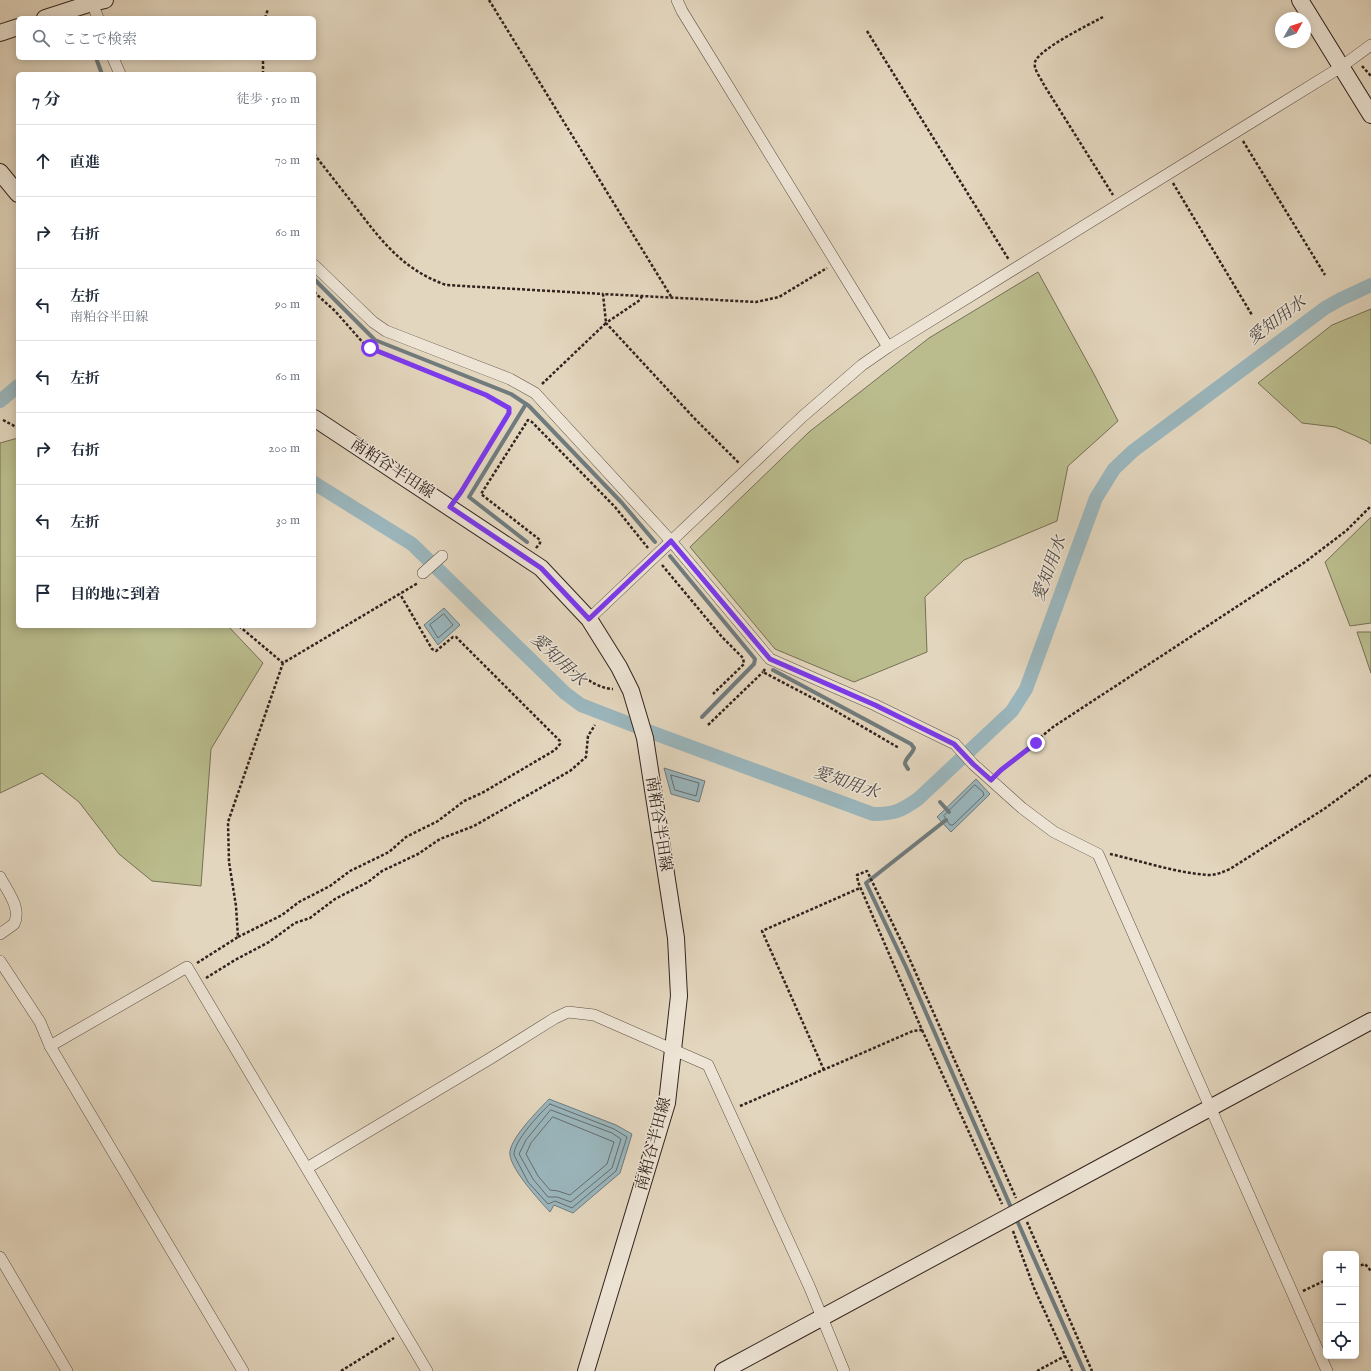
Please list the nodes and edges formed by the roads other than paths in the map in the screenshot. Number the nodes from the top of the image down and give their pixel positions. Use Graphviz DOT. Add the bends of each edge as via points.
graph roads {
  1 [pos="677,0"];
  2 [pos="1300,0"];
  3 [pos="99,1"];
  4 [pos="51,16"];
  5 [pos="98,16"];
  6 [pos="16,28"];
  7 [pos="0,33"];
  8 [pos="1371,45"];
  9 [pos="114,60"];
  10 [pos="1341,67"];
  11 [pos="119,72"];
  12 [pos="1371,115"];
  13 [pos="2,180"];
  14 [pos="16,192"];
  15 [pos="316,267"];
  16 [pos="888,347"];
  17 [pos="316,419"];
  18 [pos="671,541"];
  19 [pos="442,556"];
  20 [pos="423,573"];
  21 [pos="589,619"];
  22 [pos="0,877"];
  23 [pos="0,934"];
  24 [pos="0,961"];
  25 [pos="1371,1020"];
  26 [pos="50,1046"];
  27 [pos="673,1049"];
  28 [pos="1210,1106"];
  29 [pos="307,1168"];
  30 [pos="0,1257"];
  31 [pos="822,1318"];
  32 [pos="67,1371"];
  33 [pos="243,1371"];
  34 [pos="427,1371"];
  35 [pos="586,1371"];
  36 [pos="723,1371"];
  37 [pos="844,1371"];
  38 [pos="1327,1371"];
  1 -- 16 [label="street"];
  2 -- 10 [label="main road"];
  3 -- 4 [label="main road"];
  3 -- 5 [label="street"];
  6 -- 7 [label="main road"];
  8 -- 10 [label="street"];
  9 -- 11 [label="street"];
  10 -- 12 [label="main road"];
  10 -- 16 [label="street"];
  13 -- 14 [label="main road"];
  15 -- 18 [label="street" via="386,332 510,379 533,392"];
  16 -- 18 [label="street" via="862,365 802,417"];
  17 -- 21 [label="main road, 南粕谷半田線" via="541,568"];
  18 -- 21 [label="street"];
  18 -- 28 [label="street" via="773,660 875,705 954,744 1022,808 1054,832 1098,854"];
  19 -- 20 [label="street"];
  21 -- 27 [label="main road, 南粕谷半田線" via="627,683 645,738 676,938 679,996"];
  22 -- 23 [label="street" via="17,912 14,924"];
  24 -- 26 [label="street" via="40,1022"];
  25 -- 28 [label="main road"];
  26 -- 29 [label="street" via="187,967"];
  26 -- 33 [label="street"];
  27 -- 29 [label="street" via="594,1015 568,1012"];
  27 -- 31 [label="street" via="708,1065"];
  27 -- 35 [label="main road, 南粕谷半田線" via="667,1103"];
  28 -- 31 [label="main road"];
  28 -- 38 [label="street"];
  29 -- 34 [label="street"];
  30 -- 32 [label="street"];
  31 -- 36 [label="main road"];
  31 -- 37 [label="street"];
}
